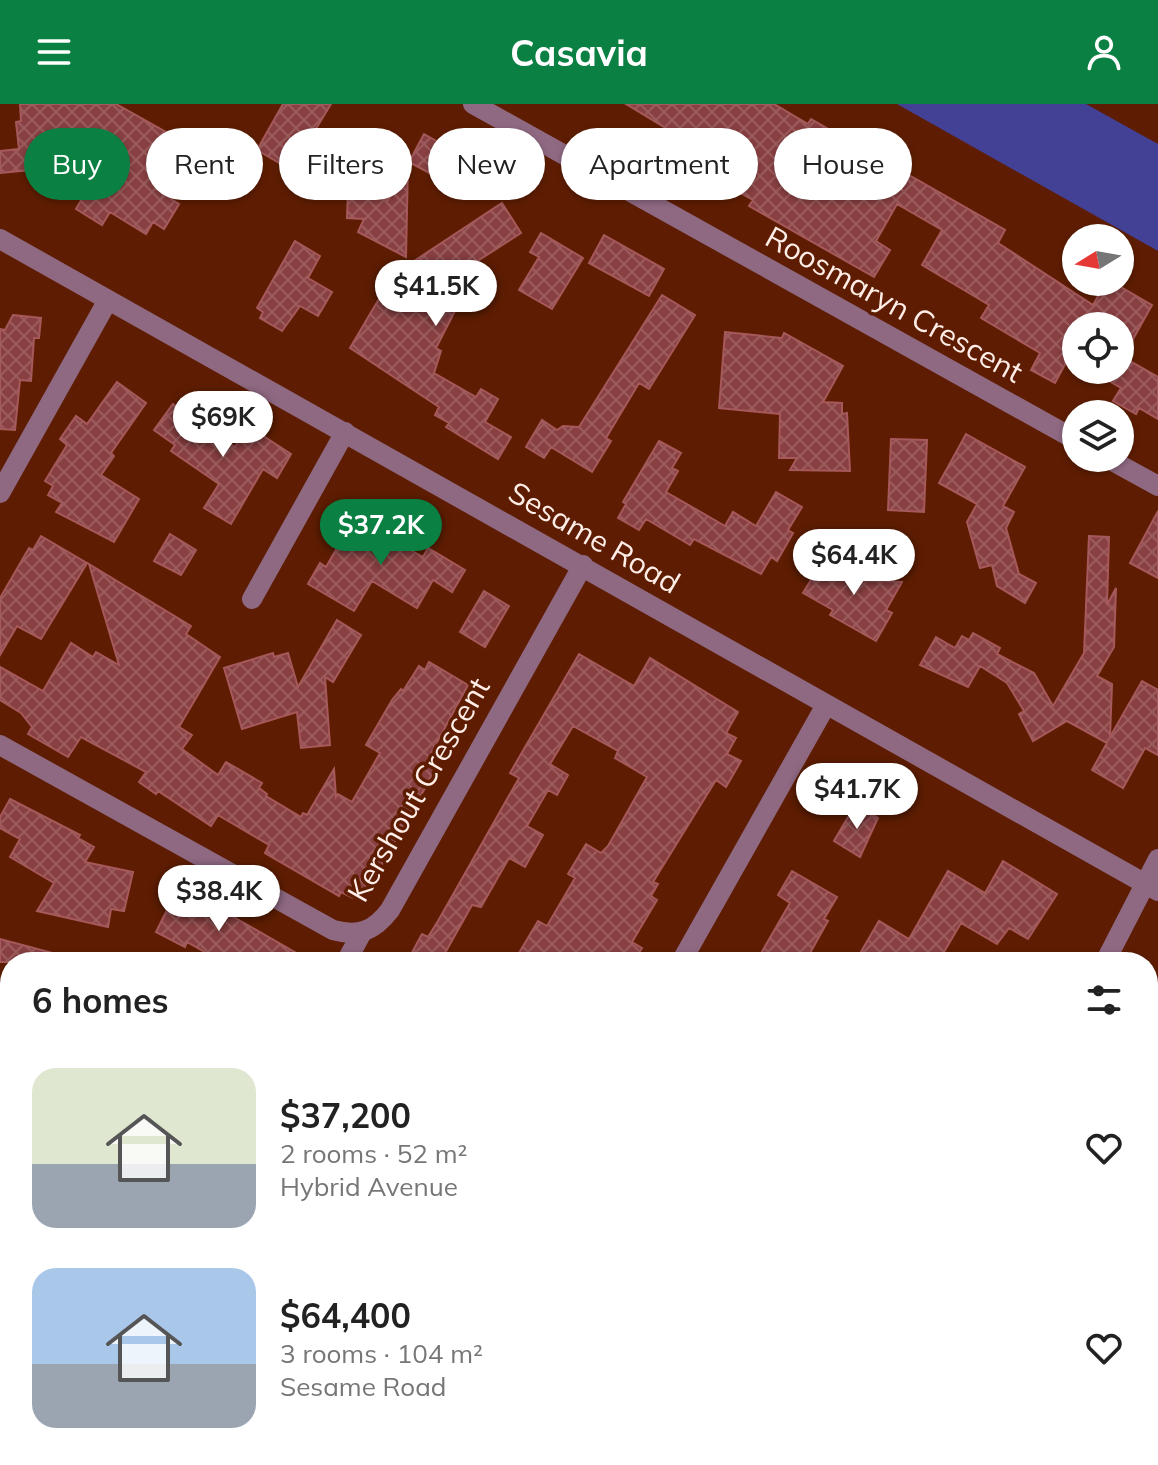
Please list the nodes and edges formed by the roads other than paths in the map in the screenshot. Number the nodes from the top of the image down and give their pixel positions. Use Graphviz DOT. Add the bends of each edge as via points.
graph roads {
  1 [pos="473,104"];
  2 [pos="0,239"];
  3 [pos="108,300"];
  4 [pos="345,432"];
  5 [pos="1062,432"];
  6 [pos="1132,472"];
  7 [pos="1158,486"];
  8 [pos="0,493"];
  9 [pos="583,565"];
  10 [pos="252,599"];
  11 [pos="826,705"];
  12 [pos="0,745"];
  13 [pos="1158,859"];
  14 [pos="1151,887"];
  15 [pos="361,934"];
  16 [pos="351,952"];
  17 [pos="687,952"];
  18 [pos="1111,952"];
  1 -- 5 [label="street, Roosmaryn Crescent"];
  2 -- 3 [label="street, Sesame Road"];
  3 -- 4 [label="street, Sesame Road"];
  3 -- 8 [label="street"];
  4 -- 9 [label="street, Sesame Road"];
  4 -- 10 [label="street"];
  6 -- 7 [label="street"];
  9 -- 11 [label="street, Sesame Road"];
  9 -- 15 [label="street, Kershout Crescent" via="390,910"];
  11 -- 14 [label="street, Sesame Road"];
  11 -- 17 [label="street"];
  12 -- 15 [label="street, Kershout Crescent" via="333,930"];
  13 -- 14 [label="street"];
  14 -- 18 [label="street"];
  15 -- 16 [label="street"];
}
